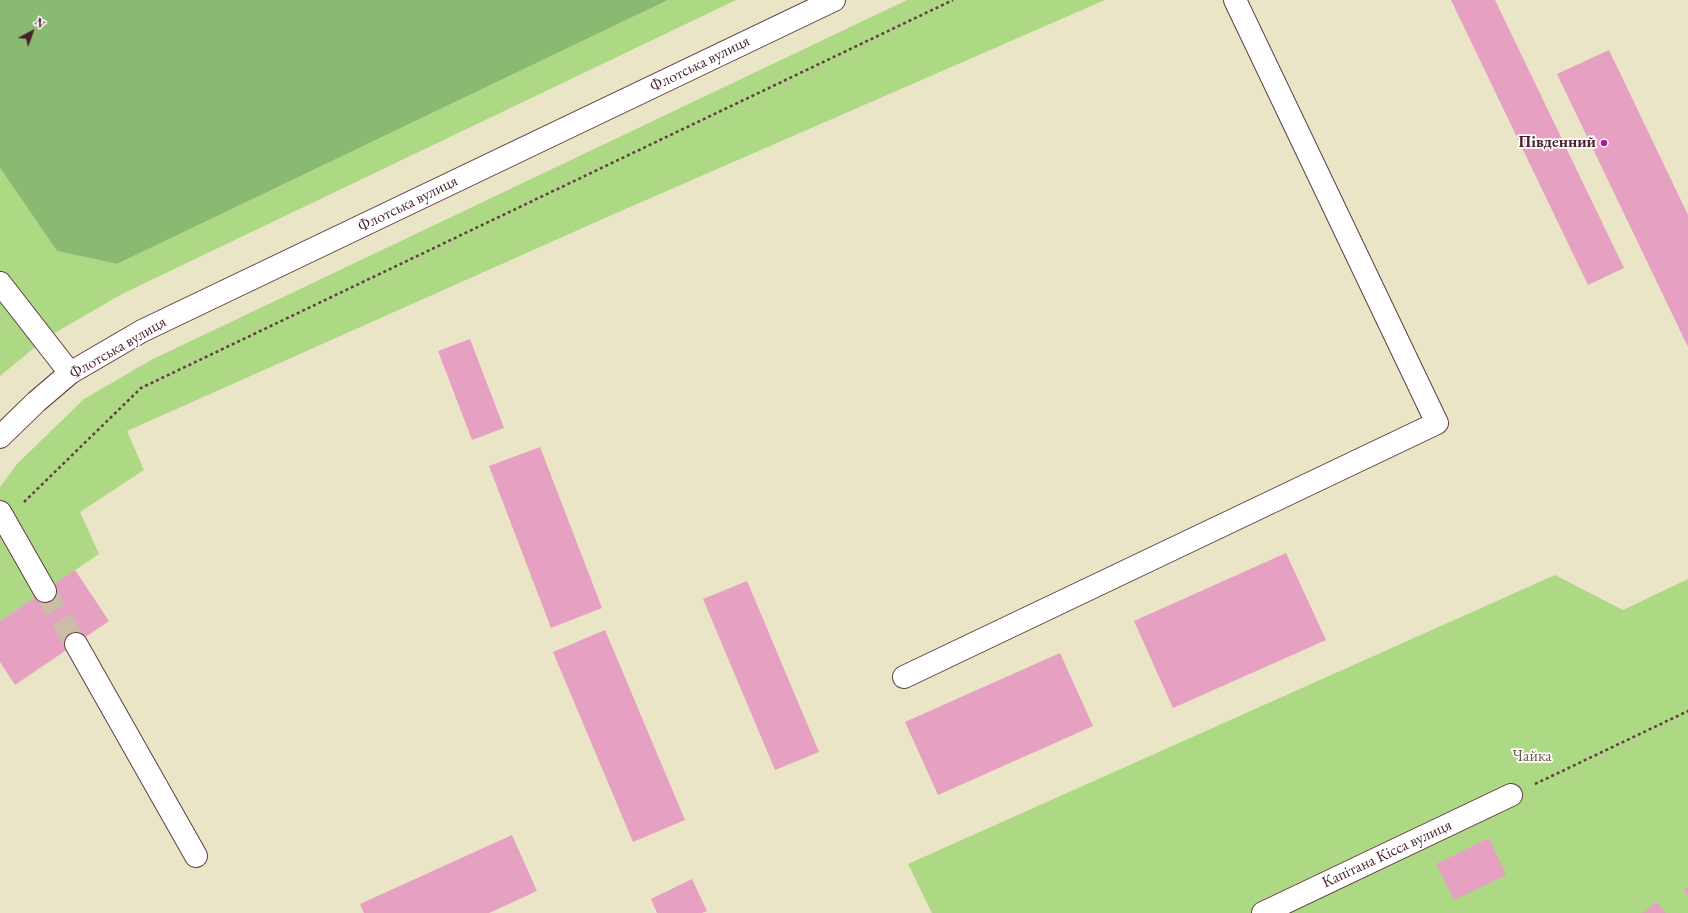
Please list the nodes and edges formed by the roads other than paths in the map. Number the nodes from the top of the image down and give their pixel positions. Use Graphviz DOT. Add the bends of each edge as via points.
graph roads {
  1 [pos="834,0"];
  2 [pos="1235,0"];
  3 [pos="0,283"];
  4 [pos="70,373"];
  5 [pos="0,437"];
  6 [pos="3,516"];
  7 [pos="45,591"];
  8 [pos="76,644"];
  9 [pos="904,677"];
  10 [pos="1511,795"];
  11 [pos="196,856"];
  12 [pos="1263,913"];
  1 -- 4 [label="street, Флотська вулиця" via="142,331"];
  2 -- 9 [label="street" via="1438,423"];
  3 -- 4 [label="street"];
  4 -- 5 [label="street, Флотська вулиця"];
  6 -- 7 [label="street"];
  8 -- 11 [label="street"];
  10 -- 12 [label="street, Капітана Кісса вулиця"];
}
